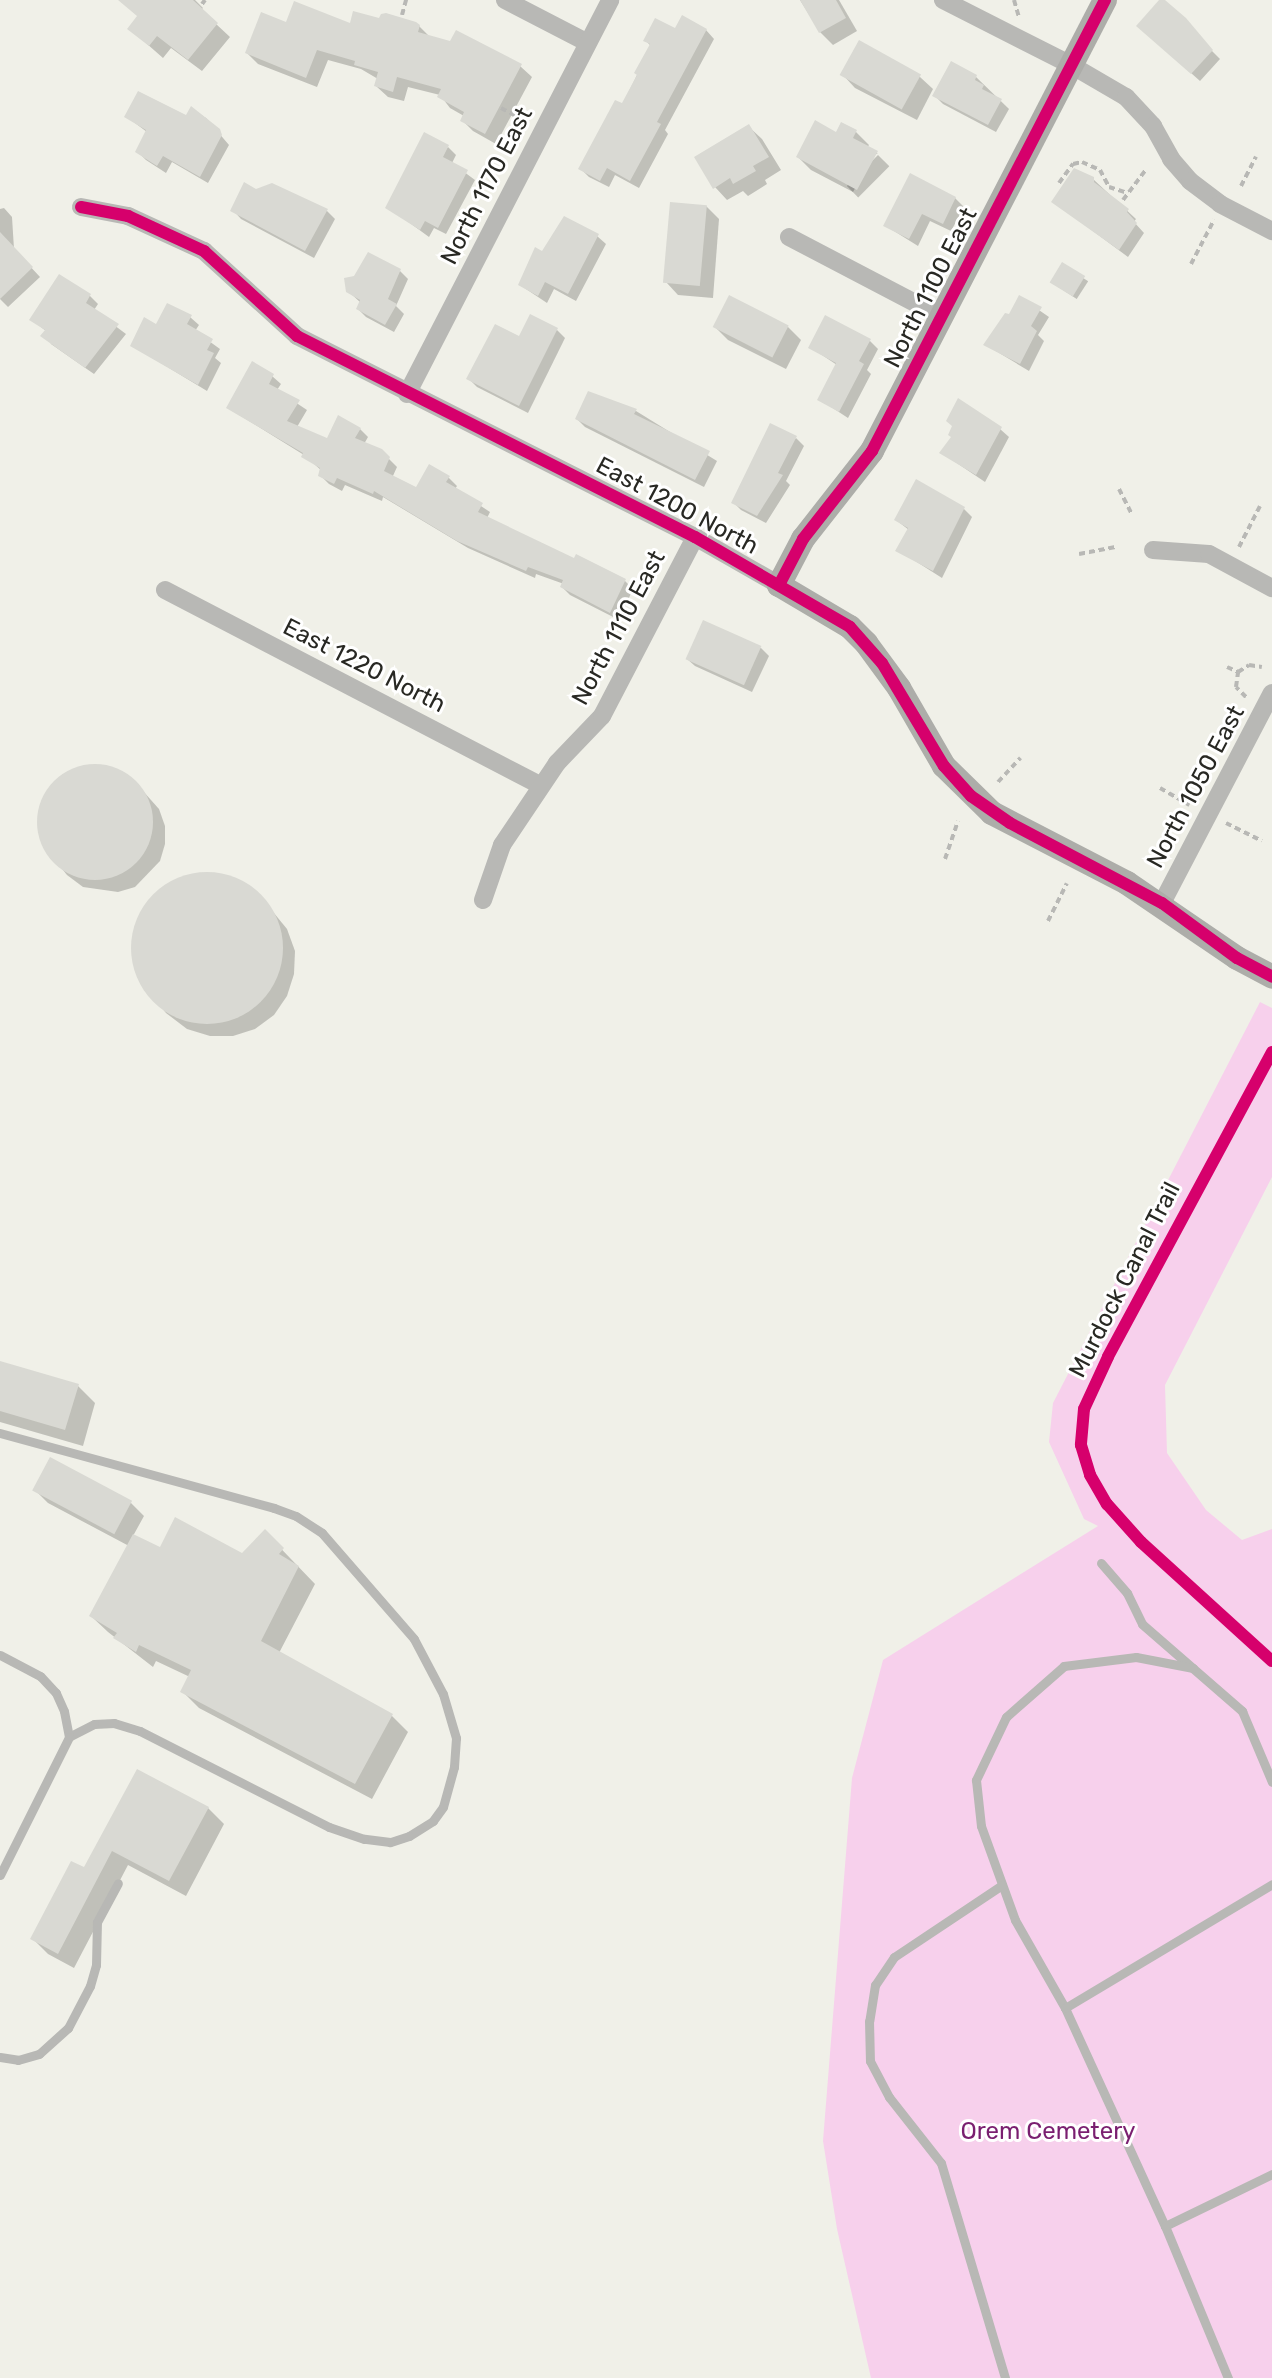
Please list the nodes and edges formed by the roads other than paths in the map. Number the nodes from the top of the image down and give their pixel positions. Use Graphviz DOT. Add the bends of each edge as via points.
graph roads {
  1 [pos="505,0"];
  2 [pos="610,0"];
  3 [pos="943,0"];
  4 [pos="1105,0"];
  5 [pos="588,43"];
  6 [pos="1071,65"];
  7 [pos="81,207"];
  8 [pos="1272,231"];
  9 [pos="789,237"];
  10 [pos="942,317"];
  11 [pos="407,394"];
  12 [pos="695,537"];
  13 [pos="1153,550"];
  14 [pos="779,585"];
  15 [pos="1272,588"];
  16 [pos="165,590"];
  17 [pos="1272,693"];
  18 [pos="540,785"];
  19 [pos="483,900"];
  20 [pos="1162,903"];
  21 [pos="1272,977"];
  22 [pos="0,1433"];
  23 [pos="1101,1563"];
  24 [pos="0,1655"];
  25 [pos="1193,1668"];
  26 [pos="69,1737"];
  27 [pos="1272,1782"];
  28 [pos="0,1875"];
  29 [pos="118,1883"];
  30 [pos="1272,1884"];
  31 [pos="1002,1885"];
  32 [pos="1065,2008"];
  33 [pos="0,2057"];
  34 [pos="1272,2174"];
  35 [pos="1165,2226"];
  36 [pos="1005,2378"];
  37 [pos="1228,2378"];
  1 -- 5 [label="street"];
  2 -- 5 [label="street, North 1170 East"];
  3 -- 6 [label="street"];
  4 -- 6 [label="street, North 1100 East"];
  5 -- 11 [label="street, North 1170 East"];
  6 -- 8 [label="street" via="1139,109 1171,159 1202,192"];
  6 -- 10 [label="street, North 1100 East"];
  7 -- 11 [label="street, East 1200 North" via="128,216 204,251 297,336"];
  9 -- 10 [label="street"];
  10 -- 14 [label="street, North 1100 East" via="872,451 803,539"];
  11 -- 12 [label="street, East 1200 North"];
  12 -- 14 [label="street, East 1200 North"];
  12 -- 18 [label="street, North 1110 East" via="602,716"];
  13 -- 15 [label="street" via="1209,554"];
  14 -- 20 [label="street, East 1200 North" via="850,627 866,643 944,766 971,796 1010,823"];
  16 -- 18 [label="street, East 1220 North"];
  17 -- 20 [label="street, North 1050 East"];
  18 -- 19 [label="street, North 1110 East" via="502,845"];
  20 -- 21 [label="street, East 1200 North"];
  22 -- 26 [label="lane" via="274,1508 322,1533 414,1639 443,1694 456,1738 443,1807 433,1821 390,1842 329,1827 140,1731 94,1724"];
  23 -- 25 [label="lane" via="1127,1593 1142,1624"];
  24 -- 26 [label="lane" via="40,1676 56,1693"];
  25 -- 27 [label="lane" via="1242,1711"];
  25 -- 31 [label="lane" via="1136,1657 1064,1666 1006,1717 976,1780 981,1826"];
  26 -- 28 [label="lane"];
  29 -- 33 [label="lane" via="97,1922 96,1965 68,2028 39,2054 18,2060"];
  30 -- 32 [label="lane"];
  31 -- 32 [label="lane" via="1015,1920"];
  31 -- 36 [label="lane" via="894,1957 875,1985 869,2021 870,2061 889,2097 941,2163"];
  32 -- 35 [label="lane"];
  34 -- 35 [label="lane"];
  35 -- 37 [label="lane"];
}
